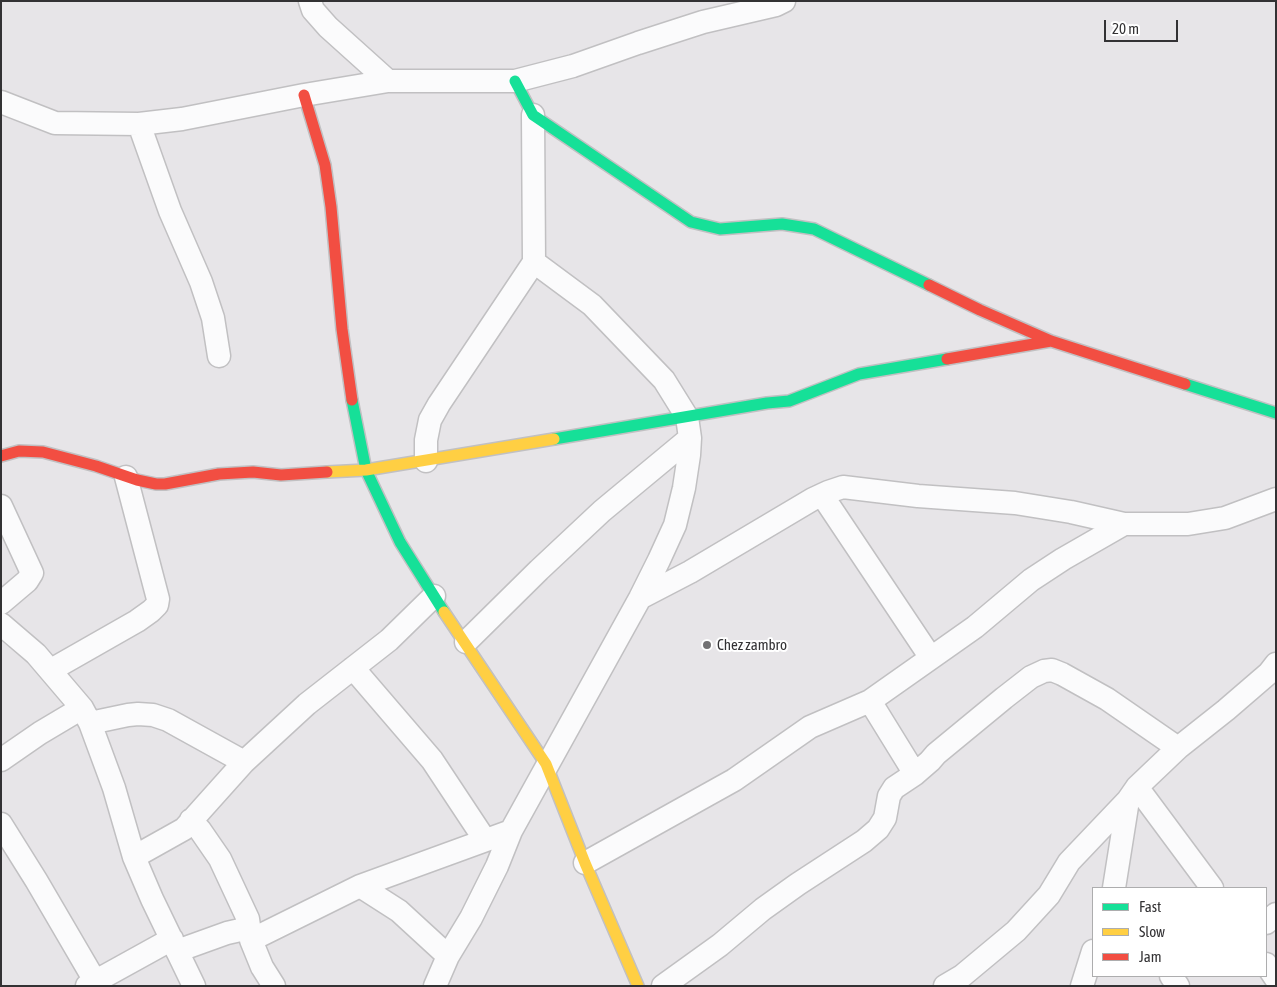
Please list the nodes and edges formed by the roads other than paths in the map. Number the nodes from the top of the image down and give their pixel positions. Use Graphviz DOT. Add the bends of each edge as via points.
graph roads {
  1 [pos="310,1"];
  2 [pos="784,1"];
  3 [pos="388,81"];
  4 [pos="514,81"];
  5 [pos="304,95"];
  6 [pos="1,102"];
  7 [pos="533,115"];
  8 [pos="139,124"];
  9 [pos="534,262"];
  10 [pos="1051,341"];
  11 [pos="219,356"];
  12 [pos="1276,413"];
  13 [pos="688,428"];
  14 [pos="1,456"];
  15 [pos="426,461"];
  16 [pos="366,470"];
  17 [pos="126,477"];
  18 [pos="822,495"];
  19 [pos="1276,499"];
  20 [pos="1,506"];
  21 [pos="1124,524"];
  22 [pos="434,596"];
  23 [pos="640,598"];
  24 [pos="1,603"];
  25 [pos="1,624"];
  26 [pos="466,642"];
  27 [pos="930,658"];
  28 [pos="1276,664"];
  29 [pos="353,668"];
  30 [pos="51,670"];
  31 [pos="870,701"];
  32 [pos="86,715"];
  33 [pos="1178,748"];
  34 [pos="1,760"];
  35 [pos="244,762"];
  36 [pos="546,764"];
  37 [pos="915,774"];
  38 [pos="1132,793"];
  39 [pos="191,820"];
  40 [pos="1,824"];
  41 [pos="511,830"];
  42 [pos="485,840"];
  43 [pos="134,857"];
  44 [pos="585,863"];
  45 [pos="360,886"];
  46 [pos="1114,887"];
  47 [pos="1211,887"];
  48 [pos="250,934"];
  49 [pos="174,945"];
  50 [pos="1092,954"];
  51 [pos="448,956"];
  52 [pos="1267,966"];
  53 [pos="1276,979"];
  54 [pos="91,984"];
  55 [pos="194,986"];
  56 [pos="274,986"];
  57 [pos="435,986"];
  58 [pos="638,986"];
  59 [pos="663,986"];
  60 [pos="945,986"];
  61 [pos="1082,986"];
  1 -- 3 [label="street" via="328,26"];
  2 -- 4 [label="street" via="703,22 573,66"];
  3 -- 4 [label="street"];
  3 -- 5 [label="street"];
  4 -- 7 [label="street"];
  5 -- 8 [label="street" via="182,119"];
  5 -- 16 [label="street" via="325,165 342,329"];
  6 -- 8 [label="street" via="55,123"];
  7 -- 9 [label="street"];
  7 -- 10 [label="street" via="691,222 720,229 782,224 814,229"];
  8 -- 11 [label="street" via="170,211 201,282 213,318"];
  9 -- 13 [label="street" via="592,305 664,380"];
  9 -- 15 [label="street" via="430,420"];
  10 -- 12 [label="street"];
  10 -- 13 [label="street" via="859,374 789,402 767,404"];
  13 -- 15 [label="street"];
  13 -- 23 [label="street" via="690,455 675,525"];
  13 -- 26 [label="street"];
  14 -- 17 [label="street" via="18,451 44,452"];
  15 -- 16 [label="street"];
  16 -- 17 [label="street" via="219,474 165,484"];
  16 -- 22 [label="street" via="400,542"];
  17 -- 30 [label="street" via="158,599 156,605 137,621"];
  18 -- 21 [label="street" via="843,487 1015,503"];
  18 -- 23 [label="street"];
  18 -- 27 [label="street"];
  19 -- 21 [label="street" via="1225,518 1188,524"];
  20 -- 24 [label="street" via="32,573"];
  21 -- 27 [label="street" via="1031,580 975,627"];
  22 -- 26 [label="street"];
  22 -- 29 [label="street" via="389,640"];
  23 -- 36 [label="street"];
  25 -- 30 [label="street"];
  26 -- 36 [label="street"];
  27 -- 31 [label="street"];
  28 -- 33 [label="street"];
  29 -- 35 [label="street" via="307,704"];
  29 -- 42 [label="street" via="432,760"];
  30 -- 32 [label="street"];
  31 -- 37 [label="street"];
  31 -- 44 [label="street" via="810,727 734,780"];
  32 -- 34 [label="street" via="40,732"];
  32 -- 35 [label="street" via="152,715 168,720"];
  32 -- 43 [label="street" via="114,788"];
  33 -- 37 [label="street" via="1107,699 1062,674 1044,670 1010,693"];
  33 -- 38 [label="street"];
  35 -- 39 [label="street"];
  36 -- 41 [label="street"];
  36 -- 44 [label="street"];
  37 -- 59 [label="street" via="894,788 888,796 884,818 878,829 864,841 763,909"];
  38 -- 46 [label="street"];
  38 -- 47 [label="street"];
  38 -- 60 [label="street" via="1069,862 1048,895 1016,932"];
  39 -- 43 [label="street" via="184,829"];
  39 -- 48 [label="street" via="220,859 247,915"];
  40 -- 54 [label="street"];
  41 -- 42 [label="street"];
  41 -- 51 [label="street" via="497,866"];
  42 -- 45 [label="street"];
  43 -- 49 [label="street"];
  44 -- 58 [label="street"];
  45 -- 48 [label="street"];
  45 -- 51 [label="street" via="399,911"];
  48 -- 49 [label="street" via="227,932"];
  48 -- 56 [label="street" via="262,967"];
  49 -- 54 [label="street"];
  49 -- 55 [label="street"];
  50 -- 61 [label="street"];
  51 -- 57 [label="street"];
  52 -- 53 [label="street"];
}
